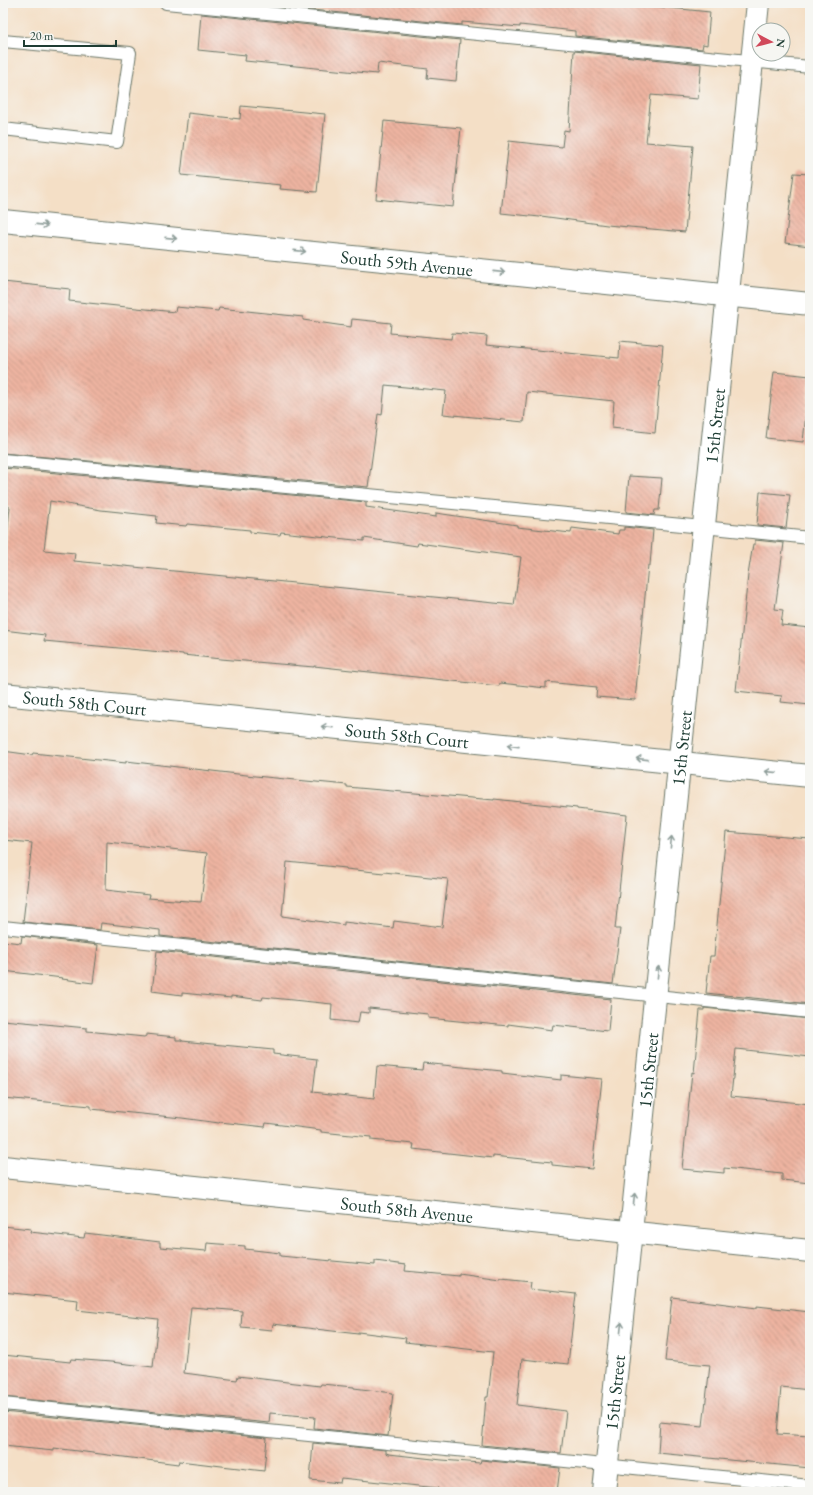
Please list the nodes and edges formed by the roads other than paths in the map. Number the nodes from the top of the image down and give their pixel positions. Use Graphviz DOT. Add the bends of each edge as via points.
graph roads {
  1 [pos="166,3"];
  2 [pos="758,3"];
  3 [pos="756,22"];
  4 [pos="3,41"];
  5 [pos="751,61"];
  6 [pos="752,62"];
  7 [pos="762,62"];
  8 [pos="810,67"];
  9 [pos="3,130"];
  10 [pos="3,221"];
  11 [pos="728,295"];
  12 [pos="810,304"];
  13 [pos="3,460"];
  14 [pos="703,527"];
  15 [pos="810,538"];
  16 [pos="3,694"];
  17 [pos="679,763"];
  18 [pos="810,776"];
  19 [pos="3,928"];
  20 [pos="655,995"];
  21 [pos="810,1012"];
  22 [pos="3,1167"];
  23 [pos="631,1232"];
  24 [pos="810,1250"];
  25 [pos="3,1404"];
  26 [pos="607,1465"];
  27 [pos="810,1486"];
  28 [pos="604,1492"];
  1 -- 5 [label="lane"];
  2 -- 3 [label="street, 15th Street"];
  4 -- 9 [label="lane" via="130,53 117,142"];
  6 -- 11 [label="street, 15th Street"];
  7 -- 8 [label="lane"];
  10 -- 11 [label="street, South 59th Avenue, one-way"];
  11 -- 12 [label="street, South 59th Avenue"];
  11 -- 14 [label="street, 15th Street"];
  13 -- 14 [label="lane"];
  14 -- 15 [label="lane"];
  14 -- 17 [label="street, 15th Street"];
  17 -- 16 [label="street, South 58th Court, one-way"];
  18 -- 17 [label="street, South 58th Court, one-way"];
  20 -- 17 [label="street, 15th Street, one-way"];
  19 -- 20 [label="lane"];
  20 -- 21 [label="lane"];
  23 -- 20 [label="street, 15th Street, one-way"];
  22 -- 23 [label="street, South 58th Avenue"];
  23 -- 24 [label="street, South 58th Avenue"];
  26 -- 23 [label="street, 15th Street, one-way"];
  25 -- 26 [label="lane"];
  26 -- 27 [label="lane"];
  26 -- 28 [label="street, 15th Street"];
}
